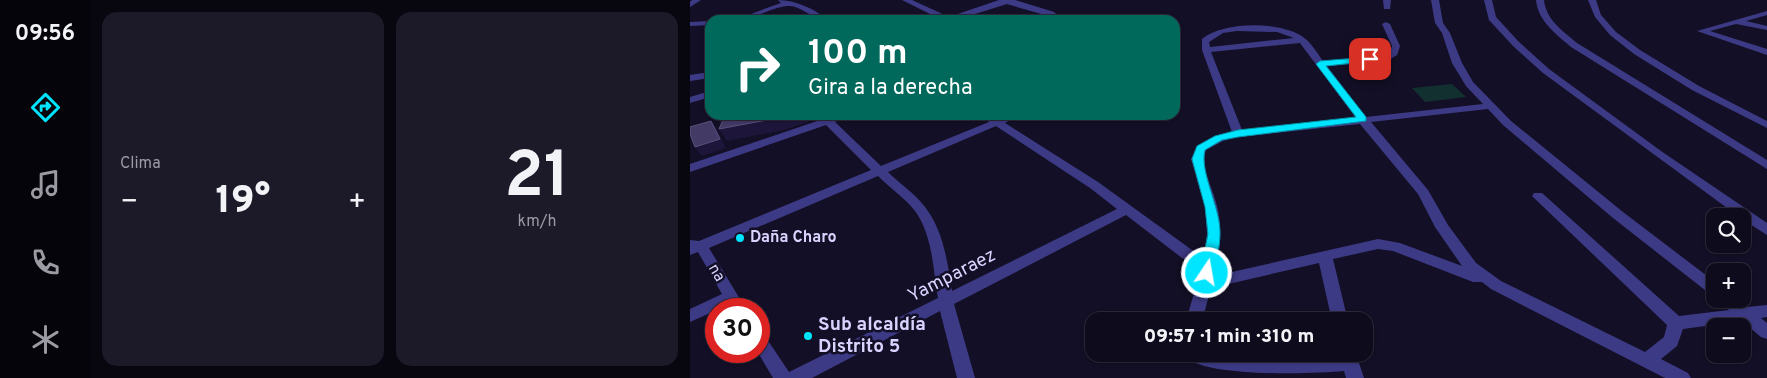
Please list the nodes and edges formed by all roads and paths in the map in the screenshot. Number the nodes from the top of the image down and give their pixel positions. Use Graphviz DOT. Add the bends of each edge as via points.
graph roads {
  1 [pos="697,0"];
  2 [pos="776,0"];
  3 [pos="906,0"];
  4 [pos="1007,0"];
  5 [pos="1435,0"];
  6 [pos="1488,0"];
  7 [pos="1540,0"];
  8 [pos="1592,0"];
  9 [pos="789,3"];
  10 [pos="690,5"];
  11 [pos="1767,13"];
  12 [pos="753,15"];
  13 [pos="816,15"];
  14 [pos="938,15"];
  15 [pos="963,15"];
  16 [pos="1052,15"];
  17 [pos="1736,21"];
  18 [pos="705,23"];
  19 [pos="690,24"];
  20 [pos="1386,24"];
  21 [pos="1767,28"];
  22 [pos="1302,40"];
  23 [pos="1206,50"];
  24 [pos="1767,52"];
  25 [pos="1320,64"];
  26 [pos="705,76"];
  27 [pos="690,78"];
  28 [pos="705,96"];
  29 [pos="690,100"];
  30 [pos="1490,106"];
  31 [pos="1362,119"];
  32 [pos="822,120"];
  33 [pos="829,120"];
  34 [pos="995,120"];
  35 [pos="1003,120"];
  36 [pos="998,122"];
  37 [pos="1767,125"];
  38 [pos="1238,134"];
  39 [pos="1767,165"];
  40 [pos="690,168"];
  41 [pos="880,172"];
  42 [pos="1538,196"];
  43 [pos="1127,209"];
  44 [pos="1767,230"];
  45 [pos="694,246"];
  46 [pos="1325,258"];
  47 [pos="1210,262"];
  48 [pos="1706,283"];
  49 [pos="1204,284"];
  50 [pos="1496,285"];
  51 [pos="730,298"];
  52 [pos="946,301"];
  53 [pos="1737,308"];
  54 [pos="1767,311"];
  55 [pos="705,312"];
  56 [pos="1196,312"];
  57 [pos="1338,312"];
  58 [pos="1746,315"];
  59 [pos="690,316"];
  60 [pos="1676,323"];
  61 [pos="1767,332"];
  62 [pos="770,358"];
  63 [pos="1647,360"];
  64 [pos="1196,362"];
  65 [pos="1351,365"];
  66 [pos="783,378"];
  67 [pos="795,378"];
  68 [pos="966,378"];
  69 [pos="1682,378"];
  1 -- 10 [label="street"];
  2 -- 9 [label="street"];
  3 -- 14 [label="street"];
  4 -- 15 [label="street"];
  4 -- 16 [label="street"];
  5 -- 30 [label="street" via="1439,23 1449,38 1463,77"];
  6 -- 44 [label="street" via="1492,18 1546,71"];
  7 -- 39 [label="street" via="1549,23 1574,45"];
  8 -- 37 [label="street" via="1591,7 1598,20 1647,59"];
  9 -- 12 [label="street"];
  9 -- 13 [label="street"];
  11 -- 17 [label="street"];
  17 -- 21 [label="street"];
  17 -- 24 [label="street" via="1701,31"];
  18 -- 19 [label="street"];
  20 -- 25 [label="street" via="1396,46 1386,58"];
  22 -- 23 [label="street"];
  22 -- 23 [label="street" via="1281,29 1230,27 1210,36 1205,41"];
  22 -- 25 [label="street"];
  23 -- 38 [label="street"];
  25 -- 31 [label="street"];
  26 -- 27 [label="street"];
  28 -- 29 [label="street"];
  30 -- 31 [label="street"];
  30 -- 48 [label="street"];
  31 -- 38 [label="street"];
  31 -- 50 [label="street" via="1424,193 1442,227 1470,267"];
  32 -- 40 [label="street"];
  33 -- 41 [label="street" via="842,139"];
  34 -- 36 [label="street"];
  35 -- 36 [label="street"];
  36 -- 41 [label="street"];
  36 -- 43 [label="street"];
  38 -- 47 [label="street" via="1209,143 1201,148 1197,159 1214,234"];
  41 -- 45 [label="street"];
  41 -- 52 [label="street" via="918,206 928,221 939,257"];
  42 -- 60 [label="street"];
  43 -- 47 [label="street" via="1188,254"];
  43 -- 52 [label="street, Yamparaez"];
  45 -- 51 [label="street, na"];
  46 -- 49 [label="street"];
  46 -- 50 [label="street" via="1378,244 1395,246"];
  46 -- 57 [label="street"];
  47 -- 49 [label="street"];
  49 -- 56 [label="street"];
  50 -- 63 [label="street"];
  52 -- 67 [label="street, Yamparaez"];
  52 -- 68 [label="street" via="956,350"];
  53 -- 58 [label="street"];
  54 -- 58 [label="street"];
  55 -- 59 [label="street"];
  58 -- 60 [label="street"];
  58 -- 61 [label="street"];
  60 -- 63 [label="street" via="1671,341"];
  62 -- 66 [label="street"];
  63 -- 69 [label="street"];
  64 -- 65 [label="street" via="1214,372 1242,375"];
}
